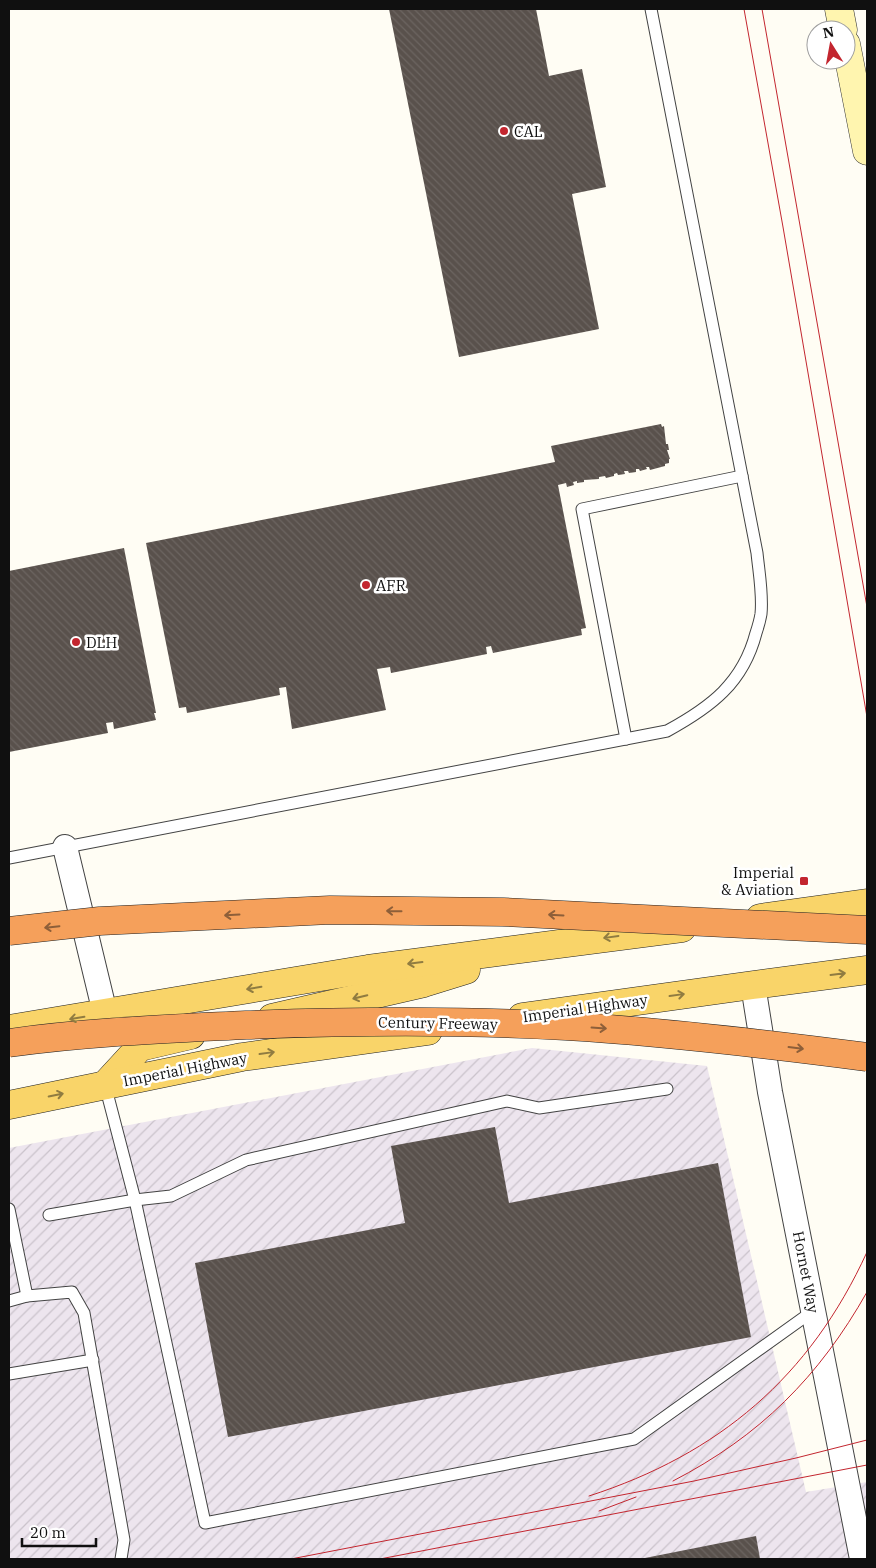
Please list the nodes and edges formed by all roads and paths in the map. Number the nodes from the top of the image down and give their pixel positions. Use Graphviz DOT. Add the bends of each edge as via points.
graph roads {
  1 [pos="651,9"];
  2 [pos="851,70"];
  3 [pos="867,151"];
  4 [pos="742,476"];
  5 [pos="626,739"];
  6 [pos="65,847"];
  7 [pos="9,858"];
  8 [pos="867,903"];
  9 [pos="867,930"];
  10 [pos="9,932"];
  11 [pos="506,951"];
  12 [pos="867,970"];
  13 [pos="752,985"];
  14 [pos="105,1013"];
  15 [pos="9,1029"];
  16 [pos="9,1043"];
  17 [pos="867,1057"];
  18 [pos="105,1085"];
  19 [pos="667,1089"];
  20 [pos="9,1105"];
  21 [pos="135,1200"];
  22 [pos="9,1209"];
  23 [pos="50,1215"];
  24 [pos="27,1296"];
  25 [pos="9,1301"];
  26 [pos="813,1311"];
  27 [pos="92,1360"];
  28 [pos="9,1374"];
  29 [pos="121,1559"];
  30 [pos="862,1559"];
  1 -- 4 [label="lane"];
  2 -- 3 [label="main road"];
  4 -- 5 [label="lane" via="761,590 761,615 743,668 720,695 694,716 667,731"];
  4 -- 5 [label="lane" via="582,509"];
  5 -- 6 [label="lane"];
  6 -- 7 [label="lane"];
  6 -- 14 [label="street"];
  8 -- 11 [label="main road, one-way"];
  9 -- 10 [label="highway, one-way, bridge" via="503,912 330,910 100,921"];
  11 -- 14 [label="main road, one-way" via="368,969"];
  11 -- 18 [label="main road, one-way" via="471,969 424,982 140,1047"];
  13 -- 12 [label="main road, Imperial Highway, one-way"];
  18 -- 13 [label="main road, Imperial Highway, one-way" via="242,1057"];
  13 -- 26 [label="street, Hornet Way"];
  14 -- 15 [label="main road, one-way"];
  16 -- 17 [label="highway, Century Freeway, one-way, bridge" via="180,1028 415,1022 566,1026 718,1038"];
  20 -- 18 [label="main road, Imperial Highway, one-way"];
  18 -- 21 [label="lane"];
  19 -- 21 [label="lane" via="539,1108 507,1101 246,1160 171,1196"];
  21 -- 23 [label="lane"];
  21 -- 26 [label="lane" via="205,1523 634,1439"];
  22 -- 24 [label="lane"];
  24 -- 25 [label="lane"];
  24 -- 27 [label="lane" via="72,1292 84,1313"];
  26 -- 30 [label="street, Hornet Way"];
  27 -- 28 [label="lane"];
  27 -- 29 [label="lane" via="124,1540"];
}
